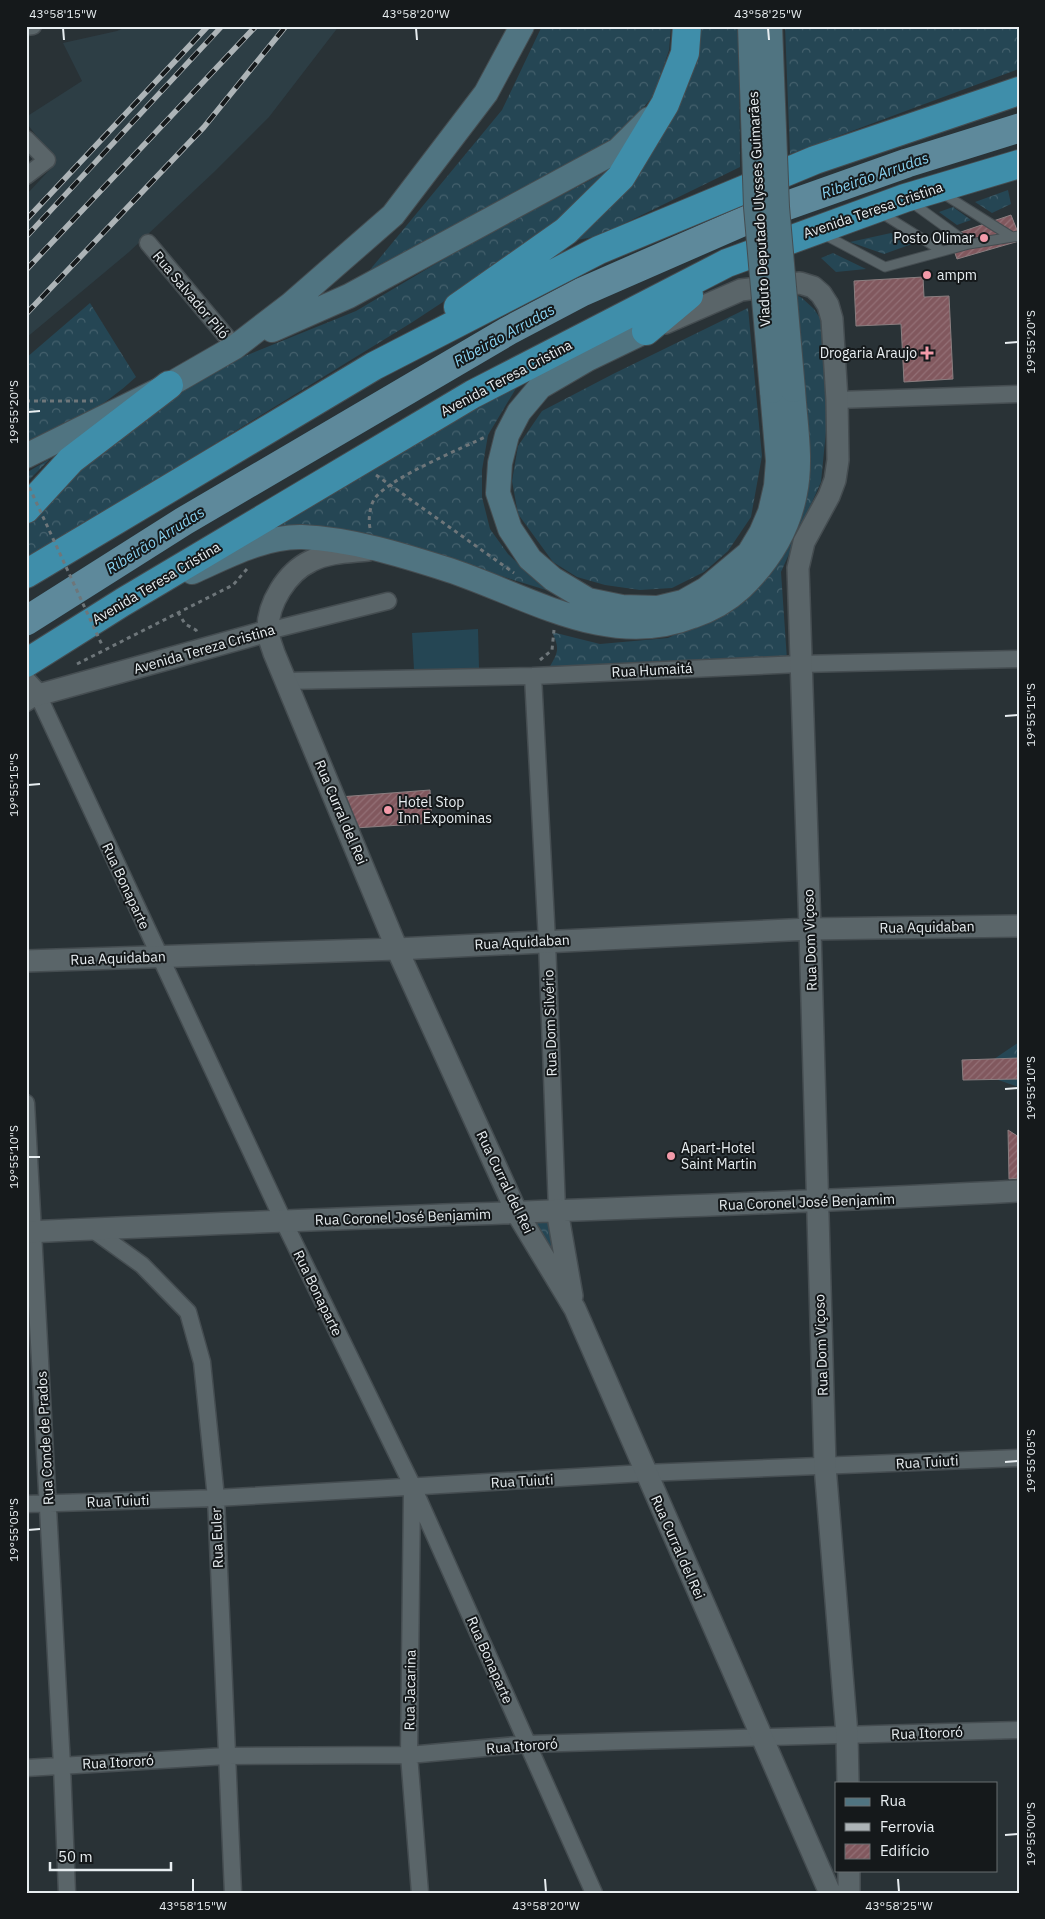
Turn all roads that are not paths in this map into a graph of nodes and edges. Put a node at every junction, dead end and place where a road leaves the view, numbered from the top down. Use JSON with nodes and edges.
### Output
{"nodes":[{"id":1,"x":33,"y":26,"type":"edge"},
{"id":2,"x":522,"y":26,"type":"edge"},
{"id":3,"x":687,"y":26,"type":"edge"},
{"id":4,"x":750,"y":26,"type":"edge"},
{"id":5,"x":770,"y":26,"type":"edge"},
{"id":6,"x":26,"y":27,"type":"edge"},
{"id":7,"x":1019,"y":92,"type":"edge"},
{"id":8,"x":665,"y":104,"type":"junction"},
{"id":9,"x":26,"y":139,"type":"edge"},
{"id":10,"x":1017,"y":167,"type":"edge"},
{"id":11,"x":26,"y":176,"type":"edge"},
{"id":12,"x":936,"y":189,"type":"junction"},
{"id":13,"x":905,"y":198,"type":"junction"},
{"id":14,"x":874,"y":209,"type":"junction"},
{"id":15,"x":814,"y":230,"type":"junction"},
{"id":16,"x":1016,"y":237,"type":"edge"},
{"id":17,"x":148,"y":242,"type":"dead end"},
{"id":18,"x":969,"y":244,"type":"junction"},
{"id":19,"x":942,"y":251,"type":"junction"},
{"id":20,"x":727,"y":263,"type":"junction"},
{"id":21,"x":646,"y":331,"type":"junction"},
{"id":22,"x":235,"y":347,"type":"junction"},
{"id":23,"x":374,"y":366,"type":"junction"},
{"id":24,"x":169,"y":386,"type":"junction"},
{"id":25,"x":782,"y":390,"type":"junction"},
{"id":26,"x":1019,"y":394,"type":"edge"},
{"id":27,"x":837,"y":400,"type":"junction"},
{"id":28,"x":26,"y":456,"type":"edge"},
{"id":29,"x":26,"y":509,"type":"edge"},
{"id":30,"x":373,"y":540,"type":"junction"},
{"id":31,"x":54,"y":556,"type":"junction"},
{"id":32,"x":26,"y":567,"type":"edge"},
{"id":33,"x":26,"y":574,"type":"edge"},
{"id":34,"x":388,"y":601,"type":"dead end"},
{"id":35,"x":123,"y":602,"type":"junction"},
{"id":36,"x":268,"y":631,"type":"junction"},
{"id":37,"x":1019,"y":659,"type":"edge"},
{"id":38,"x":26,"y":663,"type":"edge"},
{"id":39,"x":800,"y":664,"type":"junction"},
{"id":40,"x":533,"y":676,"type":"junction"},
{"id":41,"x":286,"y":681,"type":"junction"},
{"id":42,"x":30,"y":694,"type":"edge"},
{"id":43,"x":1019,"y":926,"type":"edge"},
{"id":44,"x":810,"y":929,"type":"junction"},
{"id":45,"x":547,"y":941,"type":"junction"},
{"id":46,"x":397,"y":948,"type":"junction"},
{"id":47,"x":159,"y":956,"type":"junction"},
{"id":48,"x":26,"y":961,"type":"edge"},
{"id":49,"x":26,"y":1103,"type":"edge"},
{"id":50,"x":1019,"y":1192,"type":"edge"},
{"id":51,"x":817,"y":1202,"type":"junction"},
{"id":52,"x":557,"y":1210,"type":"junction"},
{"id":53,"x":516,"y":1213,"type":"junction"},
{"id":54,"x":283,"y":1220,"type":"junction"},
{"id":55,"x":92,"y":1229,"type":"junction"},
{"id":56,"x":30,"y":1232,"type":"edge"},
{"id":57,"x":574,"y":1309,"type":"junction"},
{"id":58,"x":1019,"y":1458,"type":"edge"},
{"id":59,"x":825,"y":1466,"type":"junction"},
{"id":60,"x":646,"y":1474,"type":"junction"},
{"id":61,"x":412,"y":1487,"type":"junction"},
{"id":62,"x":216,"y":1498,"type":"junction"},
{"id":63,"x":26,"y":1504,"type":"edge"},
{"id":64,"x":48,"y":1504,"type":"junction"},
{"id":65,"x":1019,"y":1730,"type":"edge"},
{"id":66,"x":846,"y":1735,"type":"junction"},
{"id":67,"x":763,"y":1738,"type":"junction"},
{"id":68,"x":528,"y":1744,"type":"junction"},
{"id":69,"x":409,"y":1755,"type":"junction"},
{"id":70,"x":227,"y":1756,"type":"junction"},
{"id":71,"x":62,"y":1766,"type":"junction"},
{"id":72,"x":26,"y":1768,"type":"edge"},
{"id":73,"x":848,"y":1782,"type":"edge"},
{"id":74,"x":849,"y":1872,"type":"edge"},
{"id":75,"x":67,"y":1893,"type":"edge"},
{"id":76,"x":234,"y":1893,"type":"edge"},
{"id":77,"x":420,"y":1893,"type":"edge"},
{"id":78,"x":594,"y":1893,"type":"edge"},
{"id":79,"x":830,"y":1893,"type":"edge"},
{"id":80,"x":849,"y":1893,"type":"edge"}],
"edges":[{"from":1,"to":6,"type":"street"},
{"from":2,"to":22,"type":"main road"},
{"from":3,"to":8,"type":"highway"},
{"from":4,"to":25,"type":"main road","name":"Viaduto Deputado Ulysses Guimarães","bridge":true},
{"from":5,"to":25,"type":"main road","name":"Viaduto Deputado Ulysses Guimarães","bridge":true},
{"from":7,"to":23,"type":"highway"},
{"from":8,"to":22,"type":"main road"},
{"from":8,"to":23,"type":"highway"},
{"from":9,"to":11,"type":"street"},
{"from":10,"to":12,"type":"highway","name":"Avenida Teresa Cristina"},
{"from":12,"to":13,"type":"highway","name":"Avenida Teresa Cristina"},
{"from":12,"to":16,"type":"lane"},
{"from":13,"to":14,"type":"highway","name":"Avenida Teresa Cristina"},
{"from":13,"to":18,"type":"lane"},
{"from":14,"to":15,"type":"highway","name":"Avenida Teresa Cristina"},
{"from":14,"to":19,"type":"lane"},
{"from":15,"to":19,"type":"lane"},
{"from":15,"to":20,"type":"highway","name":"Avenida Teresa Cristina"},
{"from":16,"to":18,"type":"lane"},
{"from":17,"to":22,"type":"street","name":"Rua Salvador Piló"},
{"from":18,"to":19,"type":"lane"},
{"from":20,"to":21,"type":"highway"},
{"from":20,"to":35,"type":"highway","name":"Avenida Teresa Cristina"},
{"from":21,"to":25,"type":"main road"},
{"from":21,"to":27,"type":"street","name":"Rua Dom Viçoso"},
{"from":22,"to":24,"type":"main road"},
{"from":23,"to":31,"type":"highway"},
{"from":24,"to":28,"type":"main road"},
{"from":24,"to":29,"type":"highway"},
{"from":25,"to":30,"type":"main road"},
{"from":26,"to":27,"type":"street"},
{"from":27,"to":39,"type":"street","name":"Rua Dom Viçoso"},
{"from":30,"to":35,"type":"main road"},
{"from":30,"to":36,"type":"street","name":"Rua Curral del Rei"},
{"from":31,"to":32,"type":"highway"},
{"from":31,"to":33,"type":"highway"},
{"from":34,"to":36,"type":"street","name":"Avenida Tereza Cristina"},
{"from":35,"to":38,"type":"highway","name":"Avenida Teresa Cristina"},
{"from":36,"to":41,"type":"street","name":"Rua Curral del Rei"},
{"from":36,"to":42,"type":"street","name":"Avenida Tereza Cristina"},
{"from":37,"to":39,"type":"street","name":"Rua Humaitá"},
{"from":39,"to":40,"type":"street","name":"Rua Humaitá"},
{"from":39,"to":44,"type":"street","name":"Rua Dom Viçoso"},
{"from":40,"to":41,"type":"street","name":"Rua Humaitá"},
{"from":40,"to":45,"type":"street","name":"Rua Dom Silvério"},
{"from":41,"to":46,"type":"street","name":"Rua Curral del Rei"},
{"from":42,"to":47,"type":"street","name":"Rua Bonaparte"},
{"from":43,"to":44,"type":"street","name":"Rua Aquidaban"},
{"from":44,"to":45,"type":"street","name":"Rua Aquidaban"},
{"from":44,"to":51,"type":"street","name":"Rua Dom Viçoso"},
{"from":45,"to":46,"type":"street","name":"Rua Aquidaban"},
{"from":45,"to":52,"type":"street","name":"Rua Dom Silvério"},
{"from":46,"to":47,"type":"street","name":"Rua Aquidaban"},
{"from":46,"to":53,"type":"street","name":"Rua Curral del Rei"},
{"from":47,"to":48,"type":"street","name":"Rua Aquidaban"},
{"from":47,"to":54,"type":"street","name":"Rua Bonaparte"},
{"from":49,"to":56,"type":"street","name":"Rua Conde de Prados"},
{"from":50,"to":51,"type":"street","name":"Rua Coronel José Benjamim"},
{"from":51,"to":52,"type":"street","name":"Rua Coronel José Benjamim"},
{"from":51,"to":59,"type":"street","name":"Rua Dom Viçoso"},
{"from":52,"to":53,"type":"street","name":"Rua Coronel José Benjamim"},
{"from":52,"to":57,"type":"street","name":"Rua Dom Silvério"},
{"from":53,"to":54,"type":"street","name":"Rua Coronel José Benjamim"},
{"from":53,"to":57,"type":"street","name":"Rua Curral del Rei"},
{"from":54,"to":55,"type":"street","name":"Rua Coronel José Benjamim"},
{"from":54,"to":61,"type":"street","name":"Rua Bonaparte"},
{"from":55,"to":56,"type":"street","name":"Rua Coronel José Benjamim"},
{"from":55,"to":62,"type":"street","name":"Rua Euler"},
{"from":56,"to":64,"type":"street","name":"Rua Conde de Prados"},
{"from":57,"to":60,"type":"street","name":"Rua Curral del Rei"},
{"from":58,"to":59,"type":"street","name":"Rua Tuiuti"},
{"from":59,"to":60,"type":"street","name":"Rua Tuiuti"},
{"from":59,"to":66,"type":"street","name":"Rua Dom Viçoso"},
{"from":60,"to":61,"type":"street","name":"Rua Tuiuti"},
{"from":60,"to":67,"type":"street","name":"Rua Curral del Rei"},
{"from":61,"to":62,"type":"street","name":"Rua Tuiuti"},
{"from":61,"to":68,"type":"street","name":"Rua Bonaparte"},
{"from":61,"to":69,"type":"street","name":"Rua Jacarina"},
{"from":62,"to":64,"type":"street","name":"Rua Tuiuti"},
{"from":62,"to":70,"type":"street","name":"Rua Euler"},
{"from":63,"to":64,"type":"street","name":"Rua Tuiuti"},
{"from":64,"to":71,"type":"street","name":"Rua Conde de Prados"},
{"from":65,"to":66,"type":"street","name":"Rua Itororó"},
{"from":66,"to":67,"type":"street","name":"Rua Itororó"},
{"from":66,"to":73,"type":"street","name":"Rua Dom Viçoso"},
{"from":67,"to":68,"type":"street","name":"Rua Itororó"},
{"from":67,"to":79,"type":"street","name":"Rua Curral del Rei"},
{"from":68,"to":69,"type":"street","name":"Rua Itororó"},
{"from":68,"to":78,"type":"street","name":"Rua Bonaparte"},
{"from":69,"to":70,"type":"street","name":"Rua Itororó"},
{"from":69,"to":77,"type":"street","name":"Rua Jacarina"},
{"from":70,"to":71,"type":"street","name":"Rua Itororó"},
{"from":70,"to":76,"type":"street","name":"Rua Euler"},
{"from":71,"to":72,"type":"street","name":"Rua Itororó"},
{"from":71,"to":75,"type":"street","name":"Rua Conde de Prados"},
{"from":74,"to":80,"type":"street"}]}
